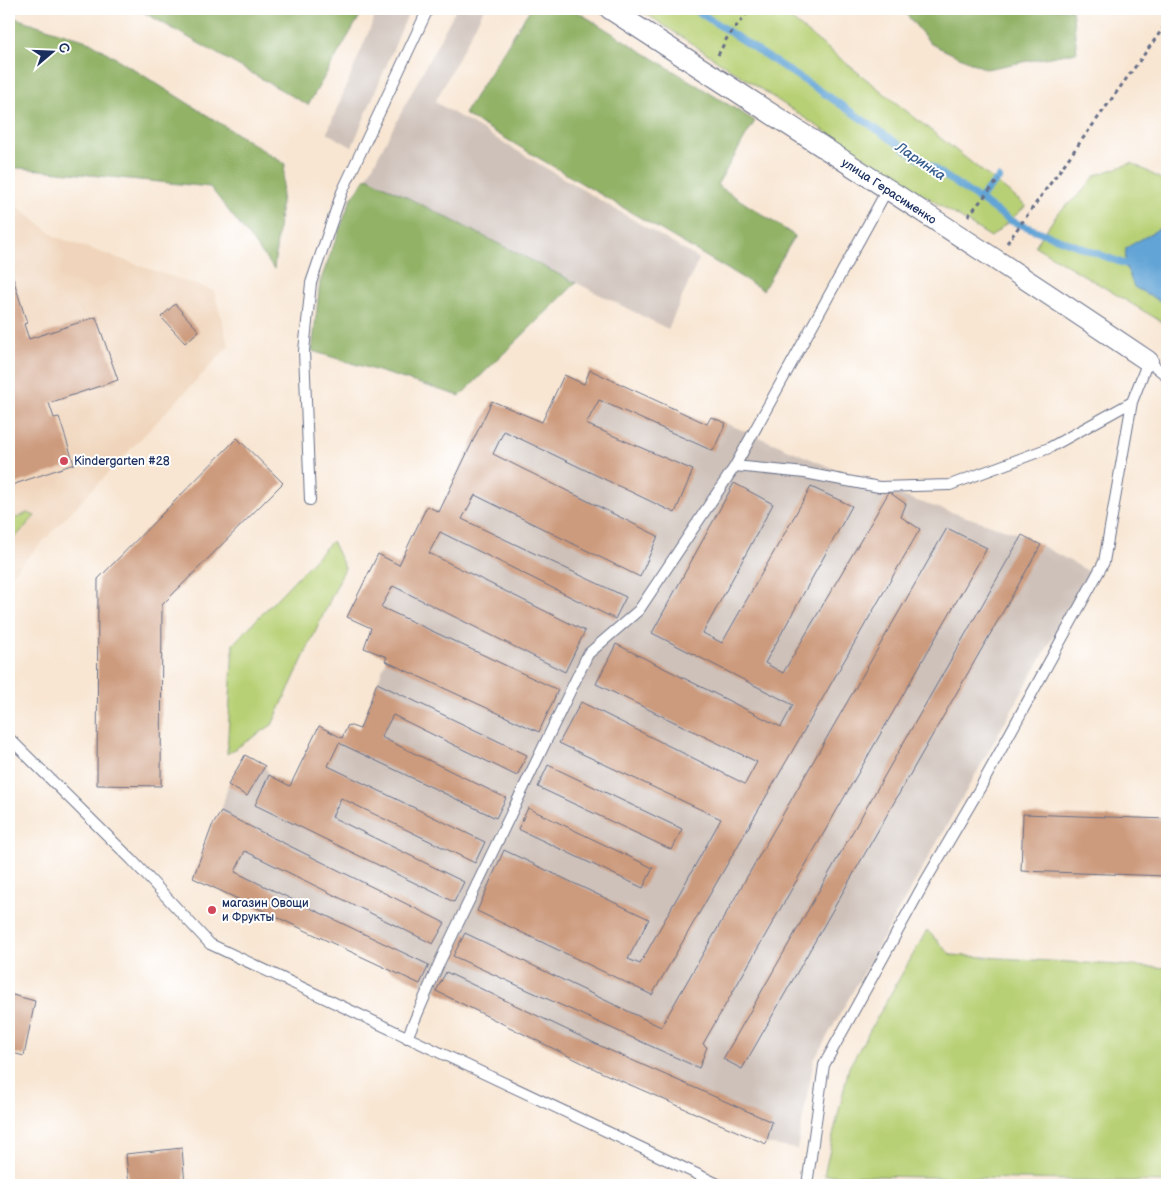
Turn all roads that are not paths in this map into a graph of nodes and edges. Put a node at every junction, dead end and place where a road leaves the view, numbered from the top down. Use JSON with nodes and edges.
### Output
{"nodes":[{"id":1,"x":428,"y":9,"type":"edge"},
{"id":2,"x":610,"y":9,"type":"edge"},
{"id":3,"x":887,"y":190,"type":"junction"},
{"id":4,"x":1148,"y":361,"type":"junction"},
{"id":5,"x":1167,"y":376,"type":"edge"},
{"id":6,"x":1132,"y":402,"type":"junction"},
{"id":7,"x":735,"y":466,"type":"junction"},
{"id":8,"x":310,"y":500,"type":"dead end"},
{"id":9,"x":9,"y":738,"type":"edge"},
{"id":10,"x":407,"y":1038,"type":"junction"},
{"id":11,"x":720,"y":1185,"type":"edge"},
{"id":12,"x":807,"y":1185,"type":"edge"}],
"edges":[{"from":1,"to":8,"type":"lane"},
{"from":2,"to":3,"type":"street","name":"улица Герасименко"},
{"from":3,"to":4,"type":"street","name":"улица Герасименко"},
{"from":3,"to":7,"type":"lane"},
{"from":4,"to":5,"type":"lane","name":"улица Герасименко"},
{"from":4,"to":6,"type":"lane"},
{"from":6,"to":7,"type":"lane"},
{"from":6,"to":12,"type":"lane"},
{"from":7,"to":10,"type":"lane"},
{"from":9,"to":10,"type":"lane"},
{"from":10,"to":11,"type":"lane"}]}
